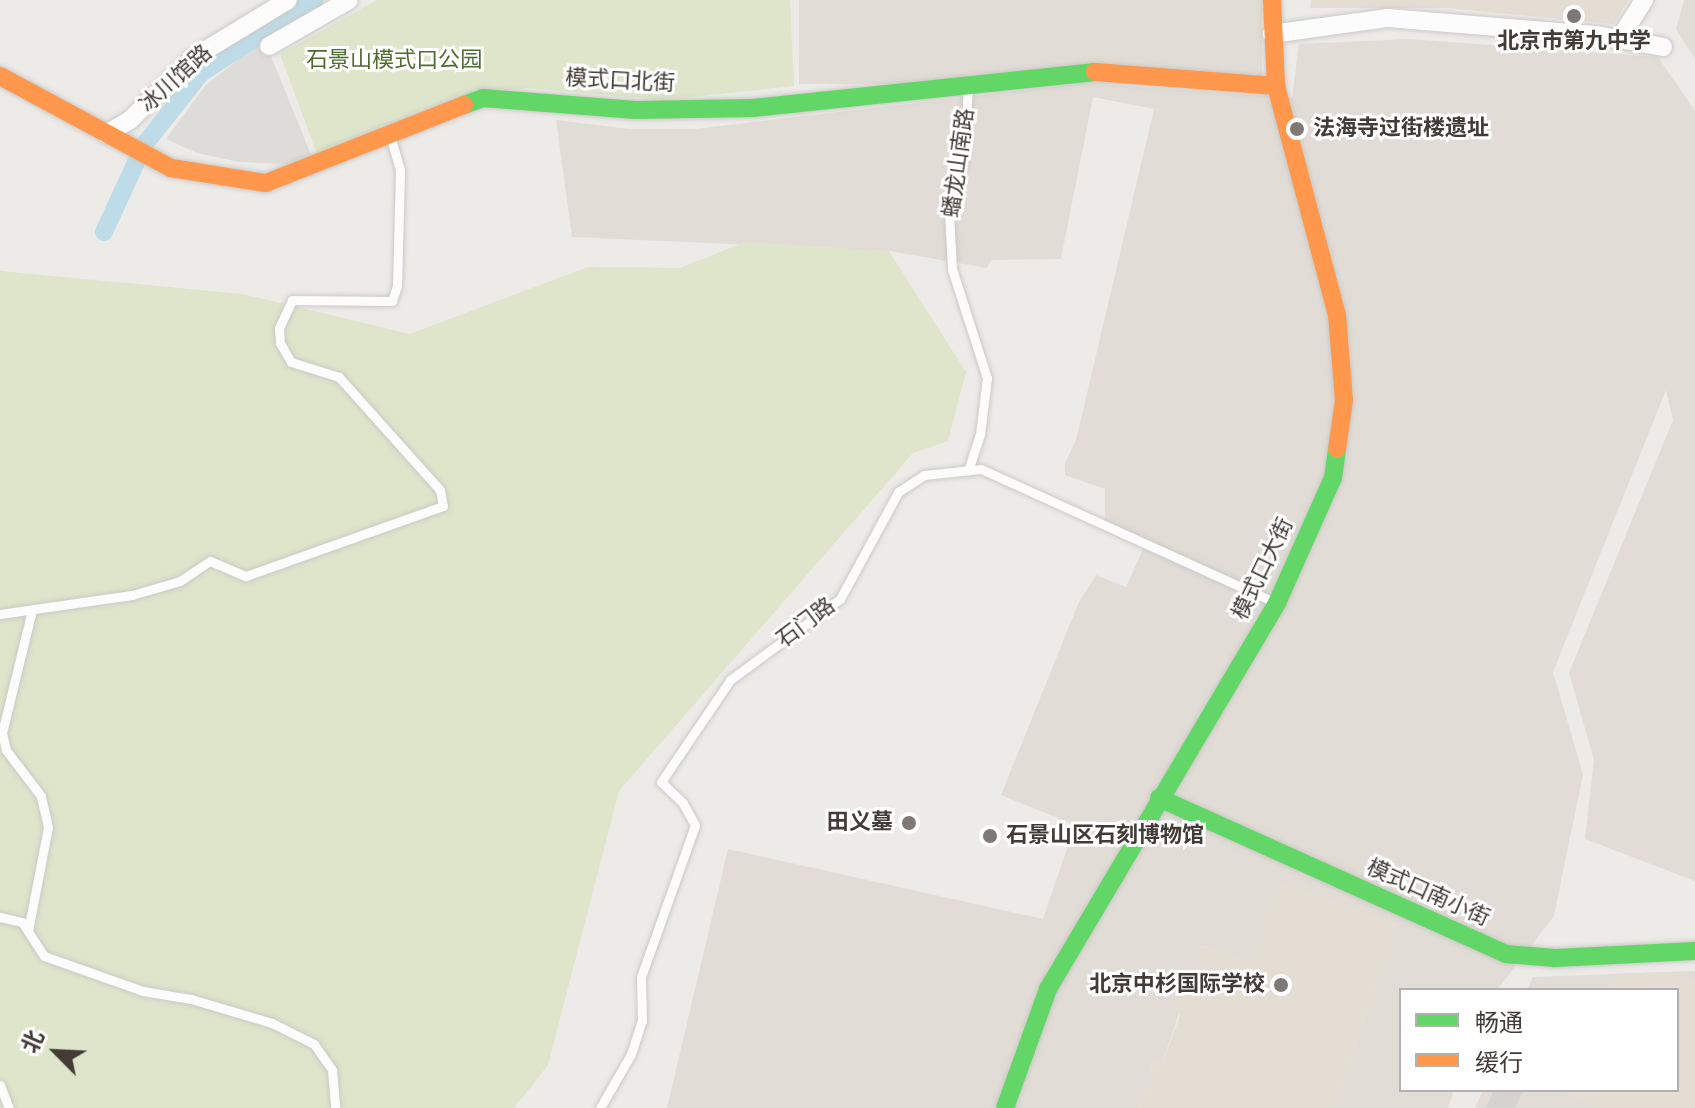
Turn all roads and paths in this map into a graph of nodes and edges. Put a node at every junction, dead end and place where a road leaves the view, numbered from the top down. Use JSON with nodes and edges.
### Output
{"nodes":[{"id":1,"x":288,"y":0,"type":"edge"},
{"id":2,"x":349,"y":0,"type":"edge"},
{"id":3,"x":1272,"y":0,"type":"edge"},
{"id":4,"x":1644,"y":0,"type":"edge"},
{"id":5,"x":1272,"y":34,"type":"junction"},
{"id":6,"x":1620,"y":38,"type":"junction"},
{"id":7,"x":269,"y":46,"type":"dead end"},
{"id":8,"x":1663,"y":47,"type":"dead end"},
{"id":9,"x":0,"y":76,"type":"edge"},
{"id":10,"x":1276,"y":86,"type":"junction"},
{"id":11,"x":968,"y":87,"type":"junction"},
{"id":12,"x":106,"y":134,"type":"junction"},
{"id":13,"x":389,"y":135,"type":"junction"},
{"id":14,"x":968,"y":470,"type":"junction"},
{"id":15,"x":1277,"y":603,"type":"junction"},
{"id":16,"x":32,"y":610,"type":"junction"},
{"id":17,"x":0,"y":614,"type":"edge"},
{"id":18,"x":1159,"y":798,"type":"junction"},
{"id":19,"x":0,"y":917,"type":"edge"},
{"id":20,"x":28,"y":931,"type":"junction"},
{"id":21,"x":1695,"y":951,"type":"edge"},
{"id":22,"x":0,"y":1085,"type":"edge"},
{"id":23,"x":9,"y":1108,"type":"edge"},
{"id":24,"x":335,"y":1108,"type":"edge"},
{"id":25,"x":600,"y":1108,"type":"edge"},
{"id":26,"x":1005,"y":1108,"type":"edge"}],
"edges":[{"from":1,"to":12,"type":"street","name":"冰川馆路"},
{"from":2,"to":7,"type":"street"},
{"from":3,"to":5,"type":"street","name":"模式口大街"},
{"from":4,"to":6,"type":"street"},
{"from":5,"to":6,"type":"street"},
{"from":5,"to":10,"type":"street","name":"模式口大街"},
{"from":6,"to":8,"type":"street"},
{"from":9,"to":12,"type":"street","name":"模式口北街"},
{"from":10,"to":11,"type":"street","name":"模式口北街"},
{"from":10,"to":15,"type":"street","name":"模式口大街"},
{"from":11,"to":13,"type":"street","name":"模式口北街"},
{"from":11,"to":14,"type":"lane","name":"蟠龙山南路"},
{"from":12,"to":13,"type":"street","name":"模式口北街"},
{"from":13,"to":16,"type":"lane"},
{"from":14,"to":15,"type":"lane","name":"石门路"},
{"from":14,"to":25,"type":"lane","name":"石门路"},
{"from":15,"to":18,"type":"street","name":"模式口大街"},
{"from":16,"to":17,"type":"lane"},
{"from":16,"to":20,"type":"lane"},
{"from":18,"to":21,"type":"street","name":"模式口南小街"},
{"from":18,"to":26,"type":"street","name":"模式口大街"},
{"from":19,"to":20,"type":"lane"},
{"from":20,"to":24,"type":"lane"},
{"from":22,"to":23,"type":"lane"}]}
